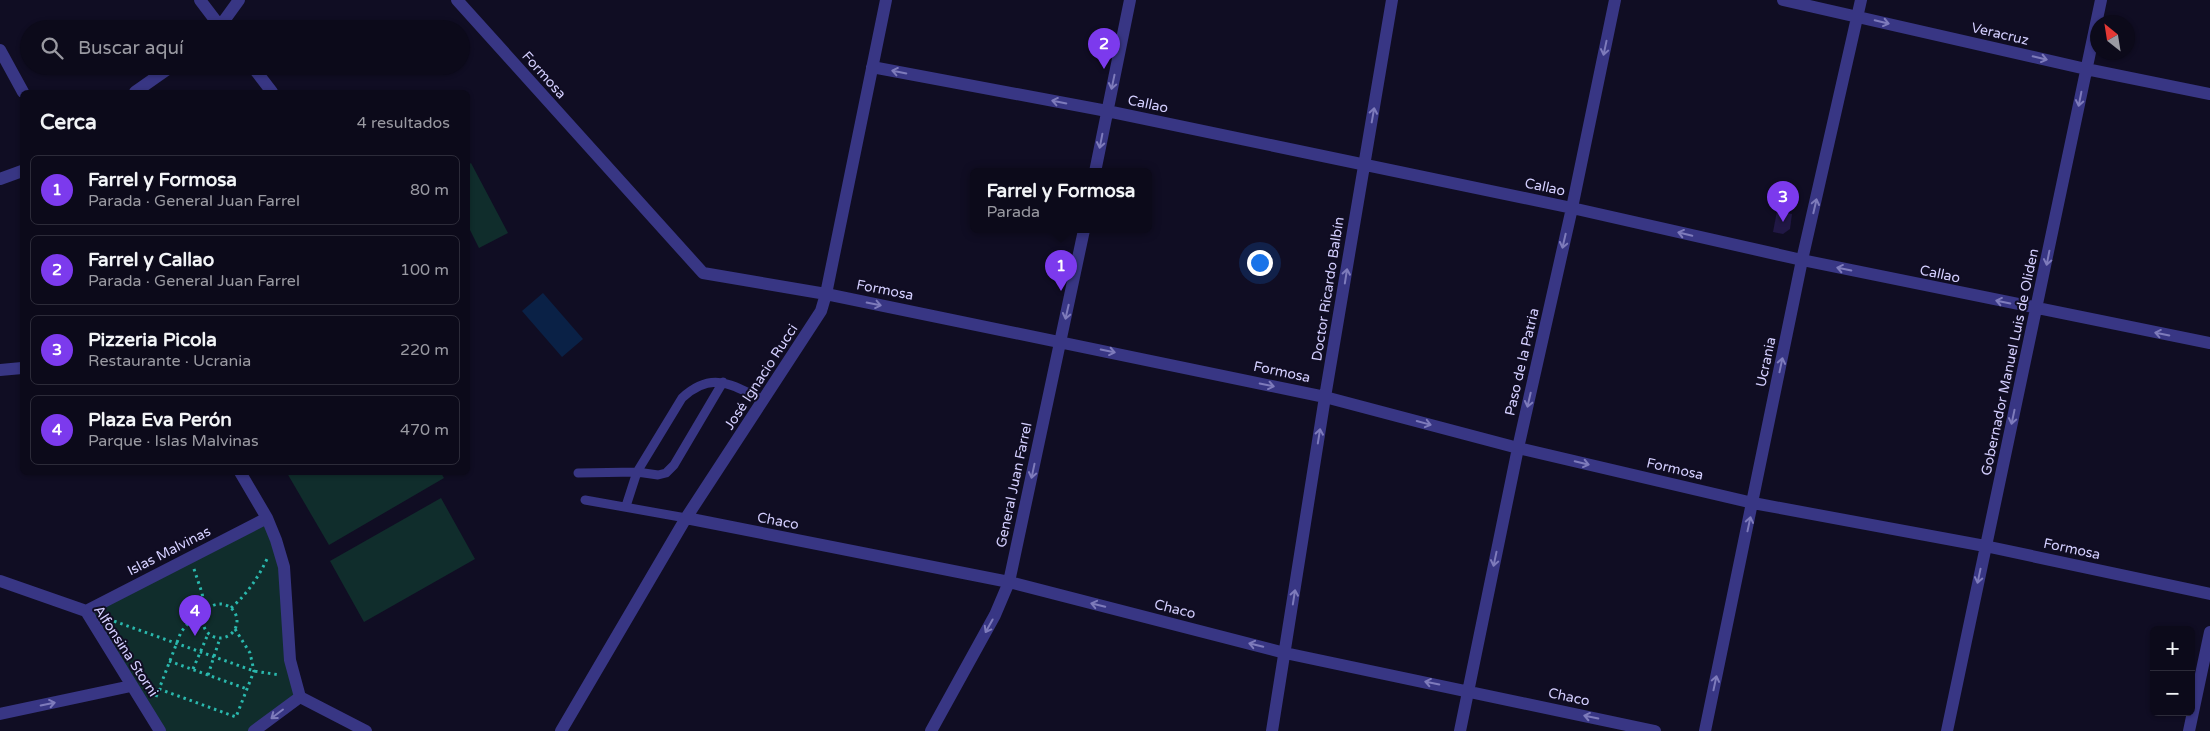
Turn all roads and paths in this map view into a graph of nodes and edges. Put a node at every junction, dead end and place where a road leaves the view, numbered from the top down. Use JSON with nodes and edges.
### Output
{"nodes":[{"id":1,"x":200,"y":0,"type":"edge"},
{"id":2,"x":239,"y":0,"type":"edge"},
{"id":3,"x":457,"y":0,"type":"edge"},
{"id":4,"x":886,"y":0,"type":"edge"},
{"id":5,"x":1130,"y":0,"type":"edge"},
{"id":6,"x":1392,"y":0,"type":"edge"},
{"id":7,"x":1615,"y":0,"type":"edge"},
{"id":8,"x":1783,"y":0,"type":"edge"},
{"id":9,"x":1861,"y":0,"type":"edge"},
{"id":10,"x":2101,"y":0,"type":"edge"},
{"id":11,"x":1858,"y":16,"type":"junction"},
{"id":12,"x":214,"y":20,"type":"edge"},
{"id":13,"x":225,"y":20,"type":"edge"},
{"id":14,"x":0,"y":50,"type":"edge"},
{"id":15,"x":872,"y":67,"type":"junction"},
{"id":16,"x":2086,"y":69,"type":"junction"},
{"id":17,"x":159,"y":75,"type":"edge"},
{"id":18,"x":259,"y":75,"type":"edge"},
{"id":19,"x":22,"y":90,"type":"edge"},
{"id":20,"x":138,"y":90,"type":"edge"},
{"id":21,"x":270,"y":90,"type":"edge"},
{"id":22,"x":2210,"y":94,"type":"edge"},
{"id":23,"x":1107,"y":111,"type":"junction"},
{"id":24,"x":1364,"y":166,"type":"junction"},
{"id":25,"x":1096,"y":168,"type":"edge"},
{"id":26,"x":20,"y":172,"type":"edge"},
{"id":27,"x":0,"y":179,"type":"edge"},
{"id":28,"x":1572,"y":208,"type":"junction"},
{"id":29,"x":1083,"y":233,"type":"edge"},
{"id":30,"x":1802,"y":260,"type":"junction"},
{"id":31,"x":826,"y":294,"type":"junction"},
{"id":32,"x":2037,"y":309,"type":"junction"},
{"id":33,"x":1060,"y":341,"type":"junction"},
{"id":34,"x":2210,"y":343,"type":"edge"},
{"id":35,"x":20,"y":368,"type":"edge"},
{"id":36,"x":0,"y":370,"type":"edge"},
{"id":37,"x":723,"y":382,"type":"junction"},
{"id":38,"x":1325,"y":397,"type":"junction"},
{"id":39,"x":763,"y":400,"type":"junction"},
{"id":40,"x":1518,"y":448,"type":"junction"},
{"id":41,"x":637,"y":472,"type":"junction"},
{"id":42,"x":578,"y":473,"type":"dead end"},
{"id":43,"x":242,"y":475,"type":"edge"},
{"id":44,"x":585,"y":500,"type":"dead end"},
{"id":45,"x":1753,"y":503,"type":"junction"},
{"id":46,"x":626,"y":506,"type":"junction"},
{"id":47,"x":266,"y":518,"type":"junction"},
{"id":48,"x":686,"y":518,"type":"junction"},
{"id":49,"x":276,"y":540,"type":"junction"},
{"id":50,"x":1985,"y":546,"type":"junction"},
{"id":51,"x":188,"y":558,"type":"junction"},
{"id":52,"x":0,"y":581,"type":"edge"},
{"id":53,"x":1009,"y":582,"type":"junction"},
{"id":54,"x":2210,"y":594,"type":"edge"},
{"id":55,"x":231,"y":608,"type":"junction"},
{"id":56,"x":86,"y":611,"type":"junction"},
{"id":57,"x":205,"y":612,"type":"junction"},
{"id":58,"x":202,"y":619,"type":"junction"},
{"id":59,"x":235,"y":629,"type":"junction"},
{"id":60,"x":2210,"y":632,"type":"edge"},
{"id":61,"x":208,"y":634,"type":"junction"},
{"id":62,"x":220,"y":638,"type":"junction"},
{"id":63,"x":176,"y":643,"type":"junction"},
{"id":64,"x":200,"y":652,"type":"junction"},
{"id":65,"x":1285,"y":653,"type":"junction"},
{"id":66,"x":214,"y":657,"type":"junction"},
{"id":67,"x":170,"y":661,"type":"junction"},
{"id":68,"x":193,"y":669,"type":"junction"},
{"id":69,"x":254,"y":671,"type":"junction"},
{"id":70,"x":208,"y":675,"type":"junction"},
{"id":71,"x":293,"y":678,"type":"junction"},
{"id":72,"x":132,"y":686,"type":"junction"},
{"id":73,"x":159,"y":689,"type":"junction"},
{"id":74,"x":247,"y":689,"type":"junction"},
{"id":75,"x":1468,"y":690,"type":"junction"},
{"id":76,"x":300,"y":697,"type":"junction"},
{"id":77,"x":0,"y":714,"type":"edge"},
{"id":78,"x":149,"y":714,"type":"junction"},
{"id":79,"x":160,"y":731,"type":"edge"},
{"id":80,"x":254,"y":731,"type":"edge"},
{"id":81,"x":366,"y":731,"type":"edge"},
{"id":82,"x":561,"y":731,"type":"edge"},
{"id":83,"x":931,"y":731,"type":"edge"},
{"id":84,"x":1272,"y":731,"type":"edge"},
{"id":85,"x":1460,"y":731,"type":"edge"},
{"id":86,"x":1655,"y":731,"type":"edge"},
{"id":87,"x":1705,"y":731,"type":"edge"},
{"id":88,"x":1947,"y":731,"type":"edge"},
{"id":89,"x":2189,"y":731,"type":"edge"}],
"edges":[{"from":1,"to":12,"type":"street"},
{"from":2,"to":13,"type":"street"},
{"from":3,"to":31,"type":"street","name":"Formosa"},
{"from":4,"to":15,"type":"street","name":"José Ignacio Rucci"},
{"from":5,"to":23,"type":"street","one_way":true},
{"from":24,"to":6,"type":"street","name":"Doctor Ricardo Balbín","one_way":true},
{"from":7,"to":28,"type":"street","name":"Paso de la Patria","one_way":true},
{"from":8,"to":11,"type":"street","name":"Veracruz"},
{"from":9,"to":11,"type":"street","name":"Ucrania"},
{"from":10,"to":16,"type":"street","name":"Gobernador Manuel Luis de Oliden"},
{"from":11,"to":16,"type":"street","name":"Veracruz","one_way":true},
{"from":30,"to":11,"type":"street","name":"Ucrania","one_way":true},
{"from":14,"to":19,"type":"street"},
{"from":23,"to":15,"type":"street","name":"Callao","one_way":true},
{"from":15,"to":31,"type":"street","name":"José Ignacio Rucci"},
{"from":16,"to":22,"type":"street","name":"Veracruz"},
{"from":16,"to":32,"type":"street","name":"Gobernador Manuel Luis de Oliden","one_way":true},
{"from":17,"to":20,"type":"street"},
{"from":18,"to":21,"type":"street"},
{"from":23,"to":24,"type":"street","name":"Callao"},
{"from":23,"to":25,"type":"street","one_way":true},
{"from":24,"to":28,"type":"street","name":"Callao"},
{"from":38,"to":24,"type":"street","name":"Doctor Ricardo Balbín","one_way":true},
{"from":26,"to":27,"type":"street"},
{"from":30,"to":28,"type":"street","name":"Callao","one_way":true},
{"from":28,"to":40,"type":"street","name":"Paso de la Patria","one_way":true},
{"from":29,"to":33,"type":"street","name":"General Juan Farrel","one_way":true},
{"from":32,"to":30,"type":"street","name":"Callao","one_way":true},
{"from":45,"to":30,"type":"street","name":"Ucrania","one_way":true},
{"from":31,"to":33,"type":"street","name":"Formosa","one_way":true},
{"from":31,"to":39,"type":"street","name":"José Ignacio Rucci"},
{"from":34,"to":32,"type":"street","name":"Callao","one_way":true},
{"from":32,"to":50,"type":"street","name":"Gobernador Manuel Luis de Oliden","one_way":true},
{"from":33,"to":38,"type":"street","name":"Formosa","one_way":true},
{"from":33,"to":53,"type":"street","name":"General Juan Farrel","one_way":true},
{"from":35,"to":36,"type":"street"},
{"from":37,"to":39,"type":"lane"},
{"from":37,"to":41,"type":"lane"},
{"from":37,"to":41,"type":"lane"},
{"from":38,"to":40,"type":"street","name":"Formosa","one_way":true},
{"from":65,"to":38,"type":"street","name":"Doctor Ricardo Balbín","one_way":true},
{"from":39,"to":48,"type":"street","name":"José Ignacio Rucci"},
{"from":40,"to":45,"type":"street","name":"Formosa","one_way":true},
{"from":40,"to":75,"type":"street","name":"Paso de la Patria","one_way":true},
{"from":41,"to":42,"type":"lane"},
{"from":41,"to":46,"type":"lane"},
{"from":43,"to":47,"type":"street"},
{"from":44,"to":46,"type":"lane"},
{"from":45,"to":50,"type":"street","name":"Formosa"},
{"from":87,"to":45,"type":"street","name":"Ucrania","one_way":true},
{"from":46,"to":48,"type":"lane"},
{"from":47,"to":49,"type":"street"},
{"from":47,"to":51,"type":"street","name":"Islas Malvinas"},
{"from":48,"to":53,"type":"street","name":"Chaco"},
{"from":48,"to":82,"type":"street","name":"José Ignacio Rucci"},
{"from":49,"to":55,"type":"path"},
{"from":49,"to":71,"type":"street"},
{"from":50,"to":54,"type":"street","name":"Formosa"},
{"from":50,"to":88,"type":"street","name":"Gobernador Manuel Luis de Oliden","one_way":true},
{"from":51,"to":56,"type":"street","name":"Islas Malvinas"},
{"from":51,"to":57,"type":"path"},
{"from":52,"to":56,"type":"street","name":"Alfonsina Storni"},
{"from":65,"to":53,"type":"street","name":"Chaco","one_way":true},
{"from":53,"to":83,"type":"street","name":"General Juan Farrel","one_way":true},
{"from":55,"to":57,"type":"path"},
{"from":55,"to":59,"type":"path"},
{"from":56,"to":63,"type":"path"},
{"from":56,"to":72,"type":"street","name":"Alfonsina Storni"},
{"from":57,"to":58,"type":"path"},
{"from":58,"to":61,"type":"path"},
{"from":58,"to":63,"type":"path"},
{"from":59,"to":62,"type":"path"},
{"from":59,"to":69,"type":"path"},
{"from":60,"to":89,"type":"street"},
{"from":61,"to":62,"type":"path"},
{"from":61,"to":64,"type":"path"},
{"from":62,"to":66,"type":"path"},
{"from":63,"to":64,"type":"path"},
{"from":63,"to":67,"type":"path"},
{"from":64,"to":66,"type":"path"},
{"from":64,"to":68,"type":"path"},
{"from":75,"to":65,"type":"street","name":"Chaco","one_way":true},
{"from":65,"to":84,"type":"street","name":"Doctor Ricardo Balbín"},
{"from":66,"to":69,"type":"path"},
{"from":66,"to":70,"type":"path"},
{"from":67,"to":68,"type":"path"},
{"from":67,"to":73,"type":"path"},
{"from":68,"to":70,"type":"path"},
{"from":69,"to":71,"type":"path"},
{"from":69,"to":74,"type":"path"},
{"from":70,"to":74,"type":"path"},
{"from":71,"to":76,"type":"street"},
{"from":77,"to":72,"type":"street","one_way":true},
{"from":72,"to":78,"type":"street","name":"Alfonsina Storni"},
{"from":73,"to":74,"type":"path"},
{"from":73,"to":78,"type":"path"},
{"from":75,"to":85,"type":"street","name":"Paso de la Patria"},
{"from":86,"to":75,"type":"street","name":"Chaco","one_way":true},
{"from":76,"to":80,"type":"street","one_way":true},
{"from":76,"to":81,"type":"street"},
{"from":78,"to":79,"type":"street","name":"Alfonsina Storni"}]}
